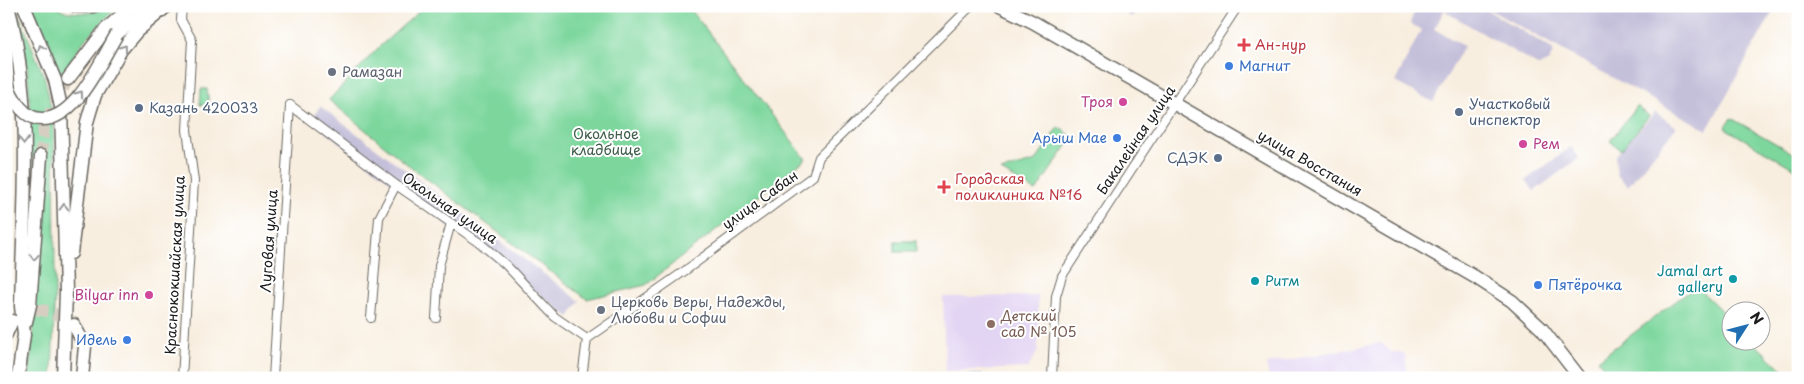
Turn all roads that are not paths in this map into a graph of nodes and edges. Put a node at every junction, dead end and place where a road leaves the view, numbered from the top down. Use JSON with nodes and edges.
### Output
{"nodes":[{"id":1,"x":8,"y":6,"type":"edge"},
{"id":2,"x":24,"y":6,"type":"edge"},
{"id":3,"x":76,"y":6,"type":"edge"},
{"id":4,"x":93,"y":6,"type":"edge"},
{"id":5,"x":132,"y":6,"type":"edge"},
{"id":6,"x":150,"y":6,"type":"edge"},
{"id":7,"x":167,"y":6,"type":"edge"},
{"id":8,"x":182,"y":6,"type":"edge"},
{"id":9,"x":971,"y":6,"type":"edge"},
{"id":10,"x":1000,"y":6,"type":"edge"},
{"id":11,"x":1238,"y":6,"type":"edge"},
{"id":12,"x":68,"y":79,"type":"tunnel mouth"},
{"id":13,"x":6,"y":83,"type":"edge"},
{"id":14,"x":1175,"y":103,"type":"junction"},
{"id":15,"x":290,"y":105,"type":"joint"},
{"id":16,"x":41,"y":156,"type":"tunnel mouth"},
{"id":17,"x":396,"y":186,"type":"junction"},
{"id":18,"x":451,"y":223,"type":"junction"},
{"id":19,"x":66,"y":291,"type":"junction"},
{"id":20,"x":371,"y":318,"type":"dead end"},
{"id":21,"x":436,"y":318,"type":"dead end"},
{"id":22,"x":12,"y":321,"type":"dead end"},
{"id":23,"x":74,"y":325,"type":"tunnel mouth"},
{"id":24,"x":6,"y":334,"type":"edge"},
{"id":25,"x":24,"y":335,"type":"junction"},
{"id":26,"x":587,"y":339,"type":"junction"},
{"id":27,"x":18,"y":378,"type":"edge"},
{"id":28,"x":63,"y":378,"type":"edge"},
{"id":29,"x":82,"y":378,"type":"edge"},
{"id":30,"x":182,"y":378,"type":"edge"},
{"id":31,"x":273,"y":378,"type":"edge"},
{"id":32,"x":582,"y":378,"type":"edge"},
{"id":33,"x":1052,"y":378,"type":"edge"},
{"id":34,"x":1580,"y":378,"type":"edge"}],
"edges":[{"from":1,"to":25,"type":"main road","one_way":true},
{"from":19,"to":2,"type":"main road","one_way":true},
{"from":3,"to":4,"type":"main road"},
{"from":5,"to":12,"type":"main road"},
{"from":13,"to":6,"type":"main road","one_way":true,"bridge":true},
{"from":19,"to":7,"type":"main road","one_way":true},
{"from":8,"to":30,"type":"street","name":"Краснококшайская улица"},
{"from":9,"to":26,"type":"street","name":"улица Сабан"},
{"from":10,"to":14,"type":"main road","name":"улица Восстания"},
{"from":11,"to":14,"type":"street","name":"Бакалейная улица"},
{"from":14,"to":33,"type":"street","name":"Бакалейная улица"},
{"from":14,"to":34,"type":"main road","name":"улица Восстания"},
{"from":15,"to":17,"type":"street","name":"Окольная улица"},
{"from":15,"to":31,"type":"street","name":"Луговая улица"},
{"from":16,"to":25,"type":"main road","one_way":true},
{"from":17,"to":18,"type":"street","name":"Окольная улица"},
{"from":17,"to":20,"type":"street"},
{"from":18,"to":21,"type":"street"},
{"from":18,"to":26,"type":"street","name":"Окольная улица"},
{"from":19,"to":28,"type":"main road"},
{"from":22,"to":24,"type":"main road"},
{"from":23,"to":29,"type":"main road"},
{"from":25,"to":27,"type":"main road"},
{"from":26,"to":32,"type":"street"}]}
